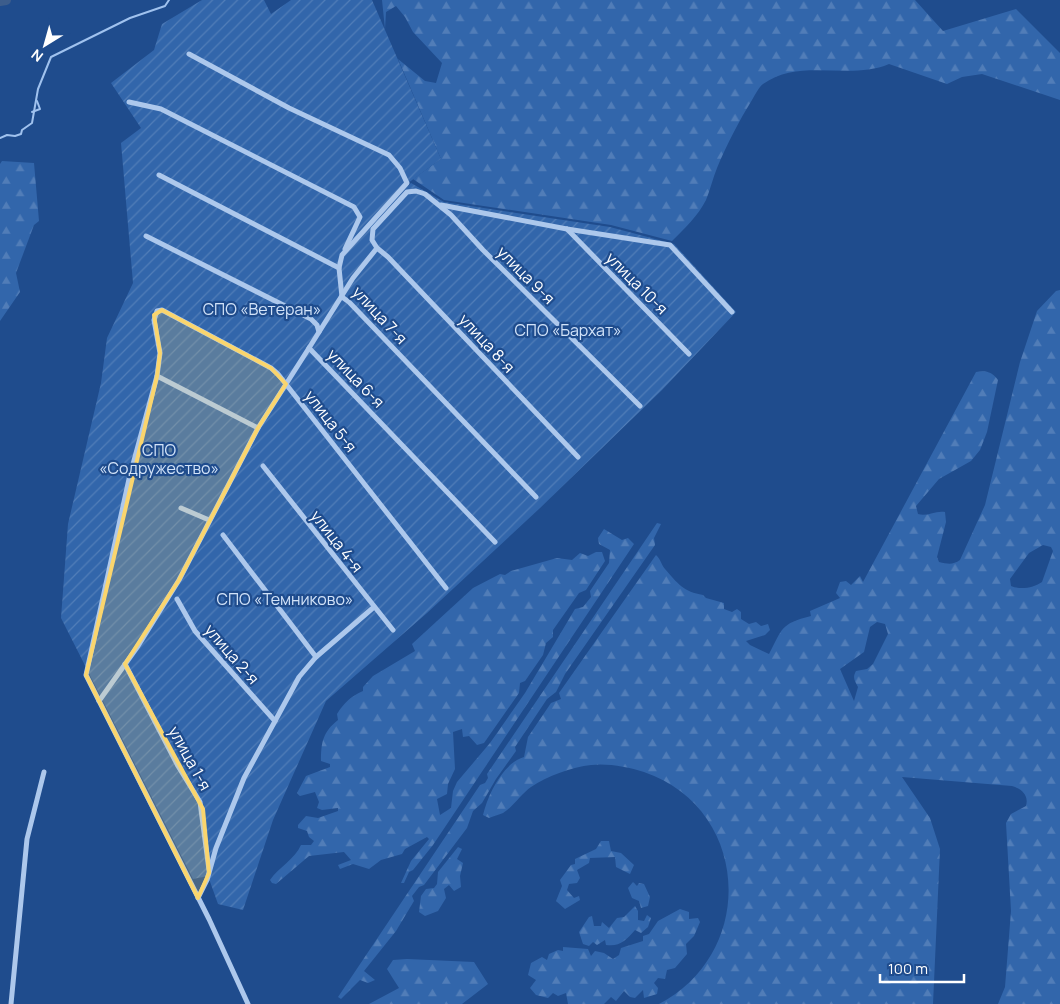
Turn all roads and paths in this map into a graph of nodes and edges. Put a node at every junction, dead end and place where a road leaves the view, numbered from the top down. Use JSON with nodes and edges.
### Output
{"nodes":[{"id":1,"x":188,"y":54,"type":"dead end"},
{"id":2,"x":128,"y":102,"type":"dead end"},
{"id":3,"x":159,"y":175,"type":"dead end"},
{"id":4,"x":440,"y":205,"type":"junction"},
{"id":5,"x":567,"y":229,"type":"junction"},
{"id":6,"x":146,"y":236,"type":"dead end"},
{"id":7,"x":377,"y":248,"type":"junction"},
{"id":8,"x":342,"y":255,"type":"junction"},
{"id":9,"x":339,"y":268,"type":"junction"},
{"id":10,"x":342,"y":297,"type":"junction"},
{"id":11,"x":732,"y":312,"type":"dead end"},
{"id":12,"x":319,"y":332,"type":"junction"},
{"id":13,"x":309,"y":348,"type":"junction"},
{"id":14,"x":689,"y":354,"type":"dead end"},
{"id":15,"x":157,"y":376,"type":"junction"},
{"id":16,"x":286,"y":384,"type":"junction"},
{"id":17,"x":640,"y":406,"type":"dead end"},
{"id":18,"x":258,"y":428,"type":"junction"},
{"id":19,"x":578,"y":457,"type":"dead end"},
{"id":20,"x":263,"y":466,"type":"dead end"},
{"id":21,"x":536,"y":497,"type":"dead end"},
{"id":22,"x":181,"y":508,"type":"dead end"},
{"id":23,"x":209,"y":520,"type":"junction"},
{"id":24,"x":223,"y":535,"type":"dead end"},
{"id":25,"x":495,"y":542,"type":"dead end"},
{"id":26,"x":446,"y":588,"type":"dead end"},
{"id":27,"x":176,"y":599,"type":"dead end"},
{"id":28,"x":374,"y":607,"type":"junction"},
{"id":29,"x":393,"y":630,"type":"dead end"},
{"id":30,"x":316,"y":656,"type":"junction"},
{"id":31,"x":125,"y":664,"type":"junction"},
{"id":32,"x":99,"y":700,"type":"junction"},
{"id":33,"x":275,"y":721,"type":"junction"},
{"id":34,"x":44,"y":772,"type":"dead end"},
{"id":35,"x":209,"y":873,"type":"junction"},
{"id":36,"x":198,"y":898,"type":"junction"},
{"id":37,"x":11,"y":1004,"type":"edge"},
{"id":38,"x":248,"y":1004,"type":"edge"}],
"edges":[{"from":1,"to":8,"type":"street"},
{"from":2,"to":8,"type":"street","name":"улица 7-я"},
{"from":3,"to":9,"type":"street"},
{"from":4,"to":5,"type":"street"},
{"from":4,"to":7,"type":"street","name":"улица 9-я"},
{"from":4,"to":17,"type":"street","name":"улица 9-я"},
{"from":5,"to":11,"type":"street"},
{"from":5,"to":14,"type":"street","name":"улица 10-я"},
{"from":6,"to":12,"type":"street","name":"улица 6-я"},
{"from":7,"to":10,"type":"street"},
{"from":7,"to":19,"type":"street","name":"улица 8-я"},
{"from":8,"to":9,"type":"street","name":"улица 7-я"},
{"from":9,"to":10,"type":"street","name":"улица 7-я"},
{"from":10,"to":12,"type":"street"},
{"from":10,"to":21,"type":"street","name":"улица 7-я"},
{"from":12,"to":13,"type":"street","name":"улица 6-я"},
{"from":13,"to":16,"type":"street"},
{"from":13,"to":25,"type":"street","name":"улица 6-я"},
{"from":15,"to":16,"type":"street","name":"улица 5-я"},
{"from":15,"to":18,"type":"street"},
{"from":15,"to":32,"type":"street"},
{"from":16,"to":18,"type":"street"},
{"from":16,"to":26,"type":"street","name":"улица 5-я"},
{"from":18,"to":23,"type":"street"},
{"from":20,"to":28,"type":"street","name":"улица 4-я"},
{"from":22,"to":23,"type":"street"},
{"from":23,"to":31,"type":"street"},
{"from":24,"to":30,"type":"street"},
{"from":27,"to":33,"type":"street","name":"улица 2-я"},
{"from":28,"to":29,"type":"street","name":"улица 4-я"},
{"from":28,"to":30,"type":"street"},
{"from":30,"to":33,"type":"street"},
{"from":31,"to":32,"type":"street"},
{"from":31,"to":35,"type":"street","name":"улица 1-я"},
{"from":32,"to":36,"type":"street"},
{"from":33,"to":35,"type":"street"},
{"from":34,"to":37,"type":"street"},
{"from":35,"to":36,"type":"street"},
{"from":36,"to":38,"type":"street"}]}
